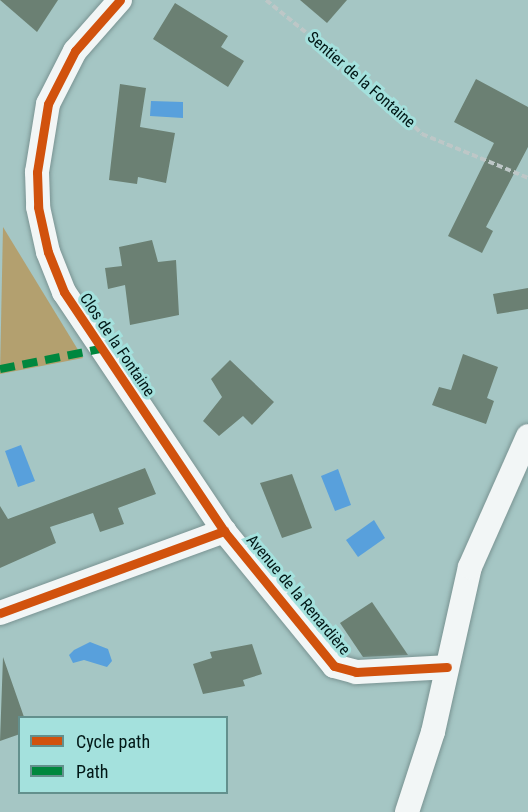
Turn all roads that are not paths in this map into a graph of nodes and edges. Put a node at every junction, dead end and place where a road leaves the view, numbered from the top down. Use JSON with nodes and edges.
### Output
{"nodes":[{"id":1,"x":120,"y":0,"type":"edge"},
{"id":2,"x":528,"y":436,"type":"edge"},
{"id":3,"x":224,"y":531,"type":"junction"},
{"id":4,"x":0,"y":614,"type":"edge"},
{"id":5,"x":447,"y":667,"type":"junction"},
{"id":6,"x":407,"y":812,"type":"edge"}],
"edges":[{"from":1,"to":3,"type":"street","name":"Clos de la Fontaine"},
{"from":2,"to":5,"type":"street"},
{"from":3,"to":4,"type":"street","name":"Avenue de la Renardière"},
{"from":3,"to":5,"type":"street","name":"Avenue de la Renardière"},
{"from":5,"to":6,"type":"street"}]}
